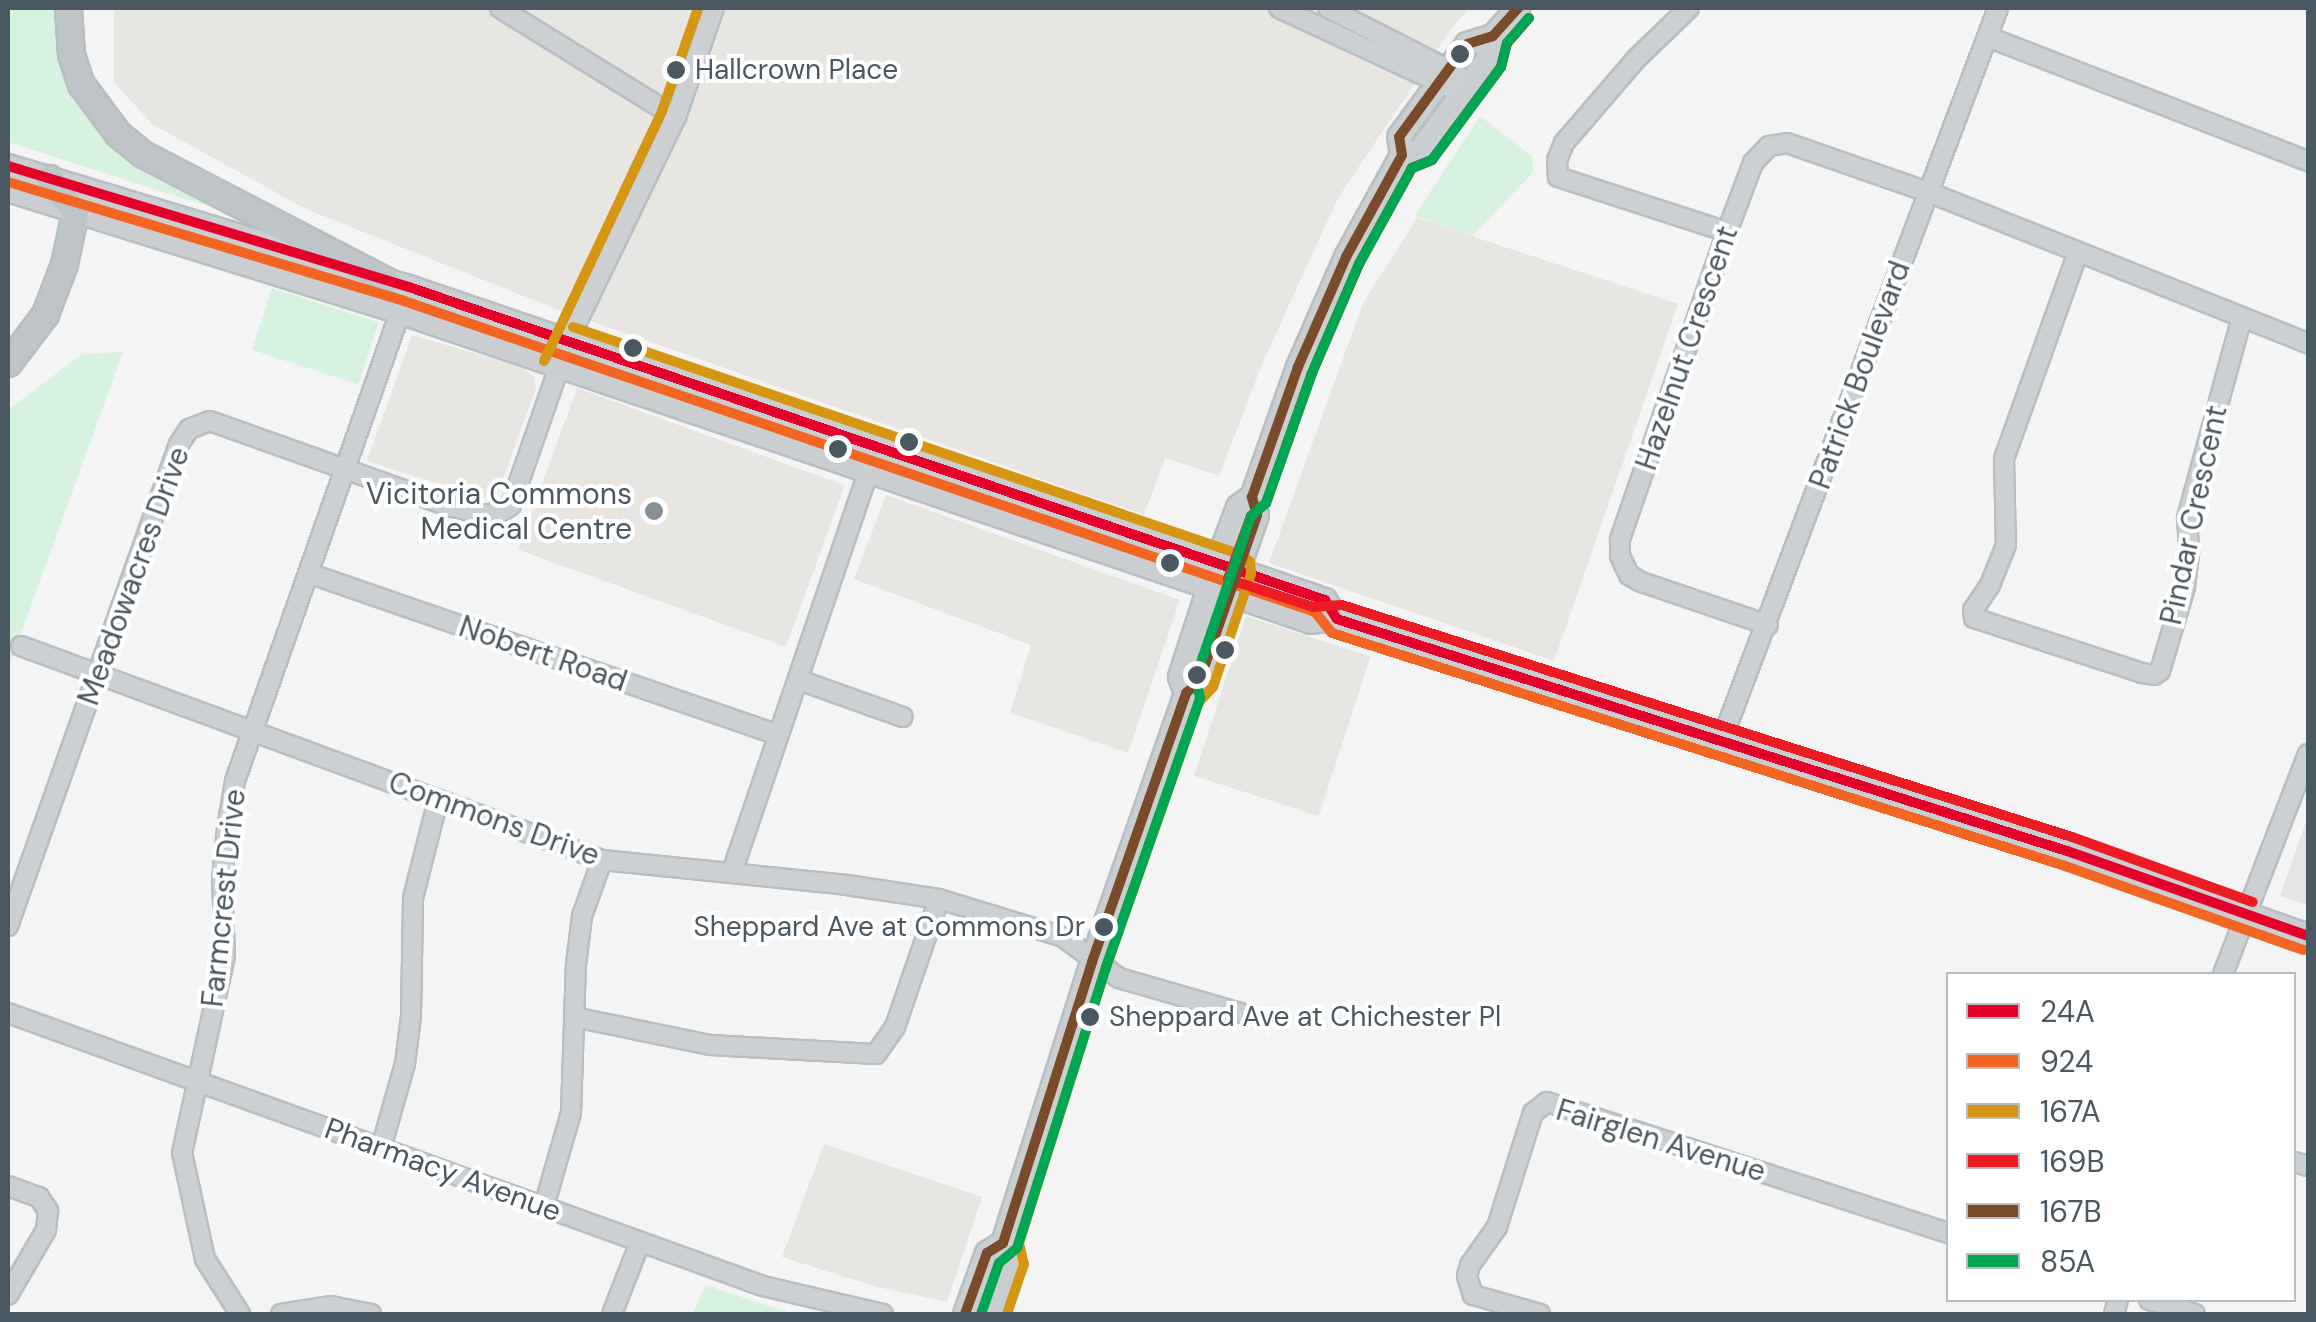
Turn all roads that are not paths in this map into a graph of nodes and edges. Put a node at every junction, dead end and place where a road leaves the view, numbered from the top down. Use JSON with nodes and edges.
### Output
{"nodes":[{"id":1,"x":68,"y":8,"type":"edge"},
{"id":2,"x":500,"y":8,"type":"edge"},
{"id":3,"x":714,"y":8,"type":"edge"},
{"id":4,"x":1278,"y":8,"type":"edge"},
{"id":5,"x":1328,"y":8,"type":"edge"},
{"id":6,"x":1518,"y":8,"type":"edge"},
{"id":7,"x":1689,"y":8,"type":"edge"},
{"id":8,"x":1998,"y":8,"type":"edge"},
{"id":9,"x":1493,"y":36,"type":"junction"},
{"id":10,"x":1988,"y":36,"type":"junction"},
{"id":11,"x":1441,"y":76,"type":"junction"},
{"id":12,"x":1466,"y":87,"type":"junction"},
{"id":13,"x":676,"y":117,"type":"junction"},
{"id":14,"x":1402,"y":155,"type":"junction"},
{"id":15,"x":2308,"y":161,"type":"edge"},
{"id":16,"x":8,"y":166,"type":"edge"},
{"id":17,"x":49,"y":178,"type":"junction"},
{"id":18,"x":8,"y":190,"type":"edge"},
{"id":19,"x":1928,"y":192,"type":"junction"},
{"id":20,"x":75,"y":212,"type":"junction"},
{"id":21,"x":1726,"y":232,"type":"junction"},
{"id":22,"x":2078,"y":252,"type":"junction"},
{"id":23,"x":386,"y":280,"type":"junction"},
{"id":24,"x":400,"y":312,"type":"junction"},
{"id":25,"x":2242,"y":317,"type":"junction"},
{"id":26,"x":568,"y":342,"type":"junction"},
{"id":27,"x":2308,"y":342,"type":"edge"},
{"id":28,"x":8,"y":364,"type":"edge"},
{"id":29,"x":558,"y":367,"type":"junction"},
{"id":30,"x":872,"y":461,"type":"junction"},
{"id":31,"x":345,"y":468,"type":"junction"},
{"id":32,"x":1227,"y":566,"type":"junction"},
{"id":33,"x":308,"y":573,"type":"junction"},
{"id":34,"x":1218,"y":591,"type":"junction"},
{"id":35,"x":1337,"y":619,"type":"junction"},
{"id":36,"x":1768,"y":625,"type":"junction"},
{"id":37,"x":21,"y":646,"type":"dead end"},
{"id":38,"x":97,"y":674,"type":"junction"},
{"id":39,"x":799,"y":680,"type":"junction"},
{"id":40,"x":903,"y":716,"type":"dead end"},
{"id":41,"x":252,"y":730,"type":"junction"},
{"id":42,"x":778,"y":735,"type":"junction"},
{"id":43,"x":1721,"y":742,"type":"junction"},
{"id":44,"x":2308,"y":754,"type":"edge"},
{"id":45,"x":438,"y":800,"type":"junction"},
{"id":46,"x":602,"y":860,"type":"junction"},
{"id":47,"x":732,"y":872,"type":"junction"},
{"id":48,"x":938,"y":899,"type":"junction"},
{"id":49,"x":2248,"y":916,"type":"junction"},
{"id":50,"x":8,"y":926,"type":"edge"},
{"id":51,"x":2308,"y":936,"type":"edge"},
{"id":52,"x":1092,"y":962,"type":"junction"},
{"id":53,"x":2224,"y":972,"type":"edge"},
{"id":54,"x":8,"y":1012,"type":"edge"},
{"id":55,"x":1240,"y":1013,"type":"dead end"},
{"id":56,"x":574,"y":1017,"type":"junction"},
{"id":57,"x":196,"y":1081,"type":"junction"},
{"id":58,"x":381,"y":1148,"type":"junction"},
{"id":59,"x":8,"y":1186,"type":"edge"},
{"id":60,"x":544,"y":1206,"type":"junction"},
{"id":61,"x":1946,"y":1233,"type":"edge"},
{"id":62,"x":640,"y":1242,"type":"junction"},
{"id":63,"x":1003,"y":1243,"type":"junction"},
{"id":64,"x":8,"y":1295,"type":"edge"},
{"id":65,"x":2155,"y":1302,"type":"edge"},
{"id":66,"x":240,"y":1314,"type":"edge"},
{"id":67,"x":281,"y":1314,"type":"edge"},
{"id":68,"x":371,"y":1314,"type":"edge"},
{"id":69,"x":612,"y":1314,"type":"edge"},
{"id":70,"x":882,"y":1314,"type":"edge"},
{"id":71,"x":965,"y":1314,"type":"edge"},
{"id":72,"x":991,"y":1314,"type":"edge"},
{"id":73,"x":1540,"y":1314,"type":"edge"},
{"id":74,"x":2194,"y":1314,"type":"edge"}],
"edges":[{"from":1,"to":23,"type":"highway"},
{"from":2,"to":13,"type":"street"},
{"from":3,"to":13,"type":"street","name":"Meadowacres Drive"},
{"from":4,"to":11,"type":"street"},
{"from":5,"to":11,"type":"street"},
{"from":6,"to":9,"type":"main road"},
{"from":7,"to":21,"type":"street"},
{"from":8,"to":10,"type":"street","name":"Patrick Boulevard"},
{"from":9,"to":11,"type":"main road"},
{"from":9,"to":12,"type":"main road"},
{"from":10,"to":15,"type":"street"},
{"from":10,"to":19,"type":"street","name":"Patrick Boulevard"},
{"from":11,"to":12,"type":"street"},
{"from":11,"to":14,"type":"main road"},
{"from":12,"to":14,"type":"main road"},
{"from":13,"to":26,"type":"street","name":"Meadowacres Drive"},
{"from":14,"to":32,"type":"main road"},
{"from":16,"to":17,"type":"main road"},
{"from":17,"to":20,"type":"highway"},
{"from":17,"to":23,"type":"main road"},
{"from":18,"to":20,"type":"main road"},
{"from":19,"to":21,"type":"street","name":"Hazelnut Crescent"},
{"from":19,"to":22,"type":"street","name":"Hazelnut Crescent"},
{"from":19,"to":36,"type":"street","name":"Patrick Boulevard"},
{"from":20,"to":24,"type":"main road"},
{"from":20,"to":28,"type":"highway"},
{"from":21,"to":36,"type":"street","name":"Hazelnut Crescent"},
{"from":22,"to":25,"type":"street","name":"Hazelnut Crescent"},
{"from":22,"to":25,"type":"street","name":"Pindar Crescent"},
{"from":23,"to":26,"type":"main road"},
{"from":24,"to":29,"type":"main road"},
{"from":24,"to":31,"type":"street","name":"Farmcrest Drive"},
{"from":25,"to":27,"type":"street","name":"Hazelnut Crescent"},
{"from":26,"to":29,"type":"street","name":"Meadowacres Drive"},
{"from":26,"to":30,"type":"main road"},
{"from":29,"to":30,"type":"main road"},
{"from":29,"to":31,"type":"street","name":"Meadowacres Drive"},
{"from":30,"to":32,"type":"main road"},
{"from":30,"to":34,"type":"main road"},
{"from":30,"to":39,"type":"street"},
{"from":31,"to":33,"type":"street","name":"Farmcrest Drive"},
{"from":31,"to":38,"type":"street","name":"Meadowacres Drive"},
{"from":32,"to":34,"type":"main road"},
{"from":32,"to":35,"type":"main road"},
{"from":33,"to":41,"type":"street","name":"Farmcrest Drive"},
{"from":33,"to":42,"type":"street","name":"Nobert Road"},
{"from":34,"to":35,"type":"main road"},
{"from":34,"to":52,"type":"main road"},
{"from":35,"to":43,"type":"main road"},
{"from":36,"to":43,"type":"street","name":"Patrick Boulevard"},
{"from":37,"to":38,"type":"street","name":"Commons Drive"},
{"from":38,"to":41,"type":"street","name":"Commons Drive"},
{"from":38,"to":50,"type":"street","name":"Meadowacres Drive"},
{"from":39,"to":40,"type":"street"},
{"from":39,"to":42,"type":"street"},
{"from":41,"to":45,"type":"street","name":"Commons Drive"},
{"from":41,"to":57,"type":"street","name":"Farmcrest Drive"},
{"from":42,"to":47,"type":"street"},
{"from":43,"to":49,"type":"main road"},
{"from":44,"to":49,"type":"street"},
{"from":45,"to":46,"type":"street","name":"Commons Drive"},
{"from":45,"to":58,"type":"street"},
{"from":46,"to":47,"type":"street","name":"Commons Drive"},
{"from":46,"to":56,"type":"street"},
{"from":47,"to":48,"type":"street","name":"Commons Drive"},
{"from":48,"to":52,"type":"street","name":"Commons Drive"},
{"from":48,"to":56,"type":"street"},
{"from":49,"to":51,"type":"main road"},
{"from":49,"to":53,"type":"street"},
{"from":52,"to":55,"type":"street","name":"Commons Drive"},
{"from":52,"to":63,"type":"main road"},
{"from":54,"to":57,"type":"street","name":"Pharmacy Avenue"},
{"from":56,"to":60,"type":"street"},
{"from":57,"to":58,"type":"street","name":"Pharmacy Avenue"},
{"from":57,"to":66,"type":"street","name":"Farmcrest Drive"},
{"from":58,"to":60,"type":"street","name":"Pharmacy Avenue"},
{"from":59,"to":64,"type":"street"},
{"from":60,"to":62,"type":"street","name":"Pharmacy Avenue"},
{"from":61,"to":73,"type":"street","name":"Fairglen Avenue"},
{"from":62,"to":69,"type":"street"},
{"from":62,"to":70,"type":"street","name":"Pharmacy Avenue"},
{"from":63,"to":71,"type":"main road"},
{"from":63,"to":72,"type":"main road"},
{"from":65,"to":74,"type":"street"},
{"from":67,"to":68,"type":"street"}]}
